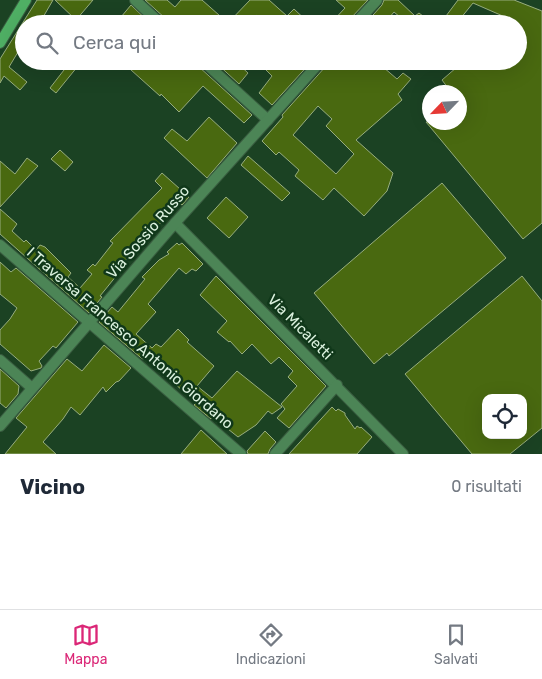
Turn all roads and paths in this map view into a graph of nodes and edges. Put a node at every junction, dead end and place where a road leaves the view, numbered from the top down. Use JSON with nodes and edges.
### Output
{"nodes":[{"id":1,"x":26,"y":0,"type":"edge"},
{"id":2,"x":135,"y":0,"type":"edge"},
{"id":3,"x":377,"y":0,"type":"edge"},
{"id":4,"x":17,"y":15,"type":"edge"},
{"id":5,"x":151,"y":15,"type":"edge"},
{"id":6,"x":363,"y":15,"type":"edge"},
{"id":7,"x":15,"y":18,"type":"edge"},
{"id":8,"x":0,"y":43,"type":"edge"},
{"id":9,"x":213,"y":70,"type":"edge"},
{"id":10,"x":314,"y":70,"type":"edge"},
{"id":11,"x":268,"y":120,"type":"junction"},
{"id":12,"x":175,"y":222,"type":"junction"},
{"id":13,"x":0,"y":245,"type":"edge"},
{"id":14,"x":90,"y":322,"type":"junction"},
{"id":15,"x":0,"y":360,"type":"edge"},
{"id":16,"x":337,"y":386,"type":"junction"},
{"id":17,"x":32,"y":388,"type":"junction"},
{"id":18,"x":0,"y":426,"type":"edge"},
{"id":19,"x":241,"y":454,"type":"edge"},
{"id":20,"x":275,"y":454,"type":"edge"},
{"id":21,"x":403,"y":454,"type":"edge"}],
"edges":[{"from":1,"to":4,"type":"street"},
{"from":2,"to":5,"type":"street"},
{"from":3,"to":6,"type":"street"},
{"from":7,"to":8,"type":"street"},
{"from":9,"to":11,"type":"street"},
{"from":10,"to":11,"type":"street","name":"Via Sossio Russo"},
{"from":11,"to":12,"type":"street","name":"Via Sossio Russo"},
{"from":12,"to":14,"type":"street","name":"Via Sossio Russo"},
{"from":12,"to":16,"type":"street","name":"Via Micaletti"},
{"from":13,"to":14,"type":"street","name":"I Traversa Francesco Antonio Giordano"},
{"from":14,"to":17,"type":"street","name":"Via Sossio Russo"},
{"from":14,"to":19,"type":"street","name":"I Traversa Francesco Antonio Giordano"},
{"from":15,"to":17,"type":"street"},
{"from":16,"to":20,"type":"street"},
{"from":16,"to":21,"type":"street","name":"Via Micaletti"},
{"from":17,"to":18,"type":"street","name":"Via Sossio Russo"}]}
